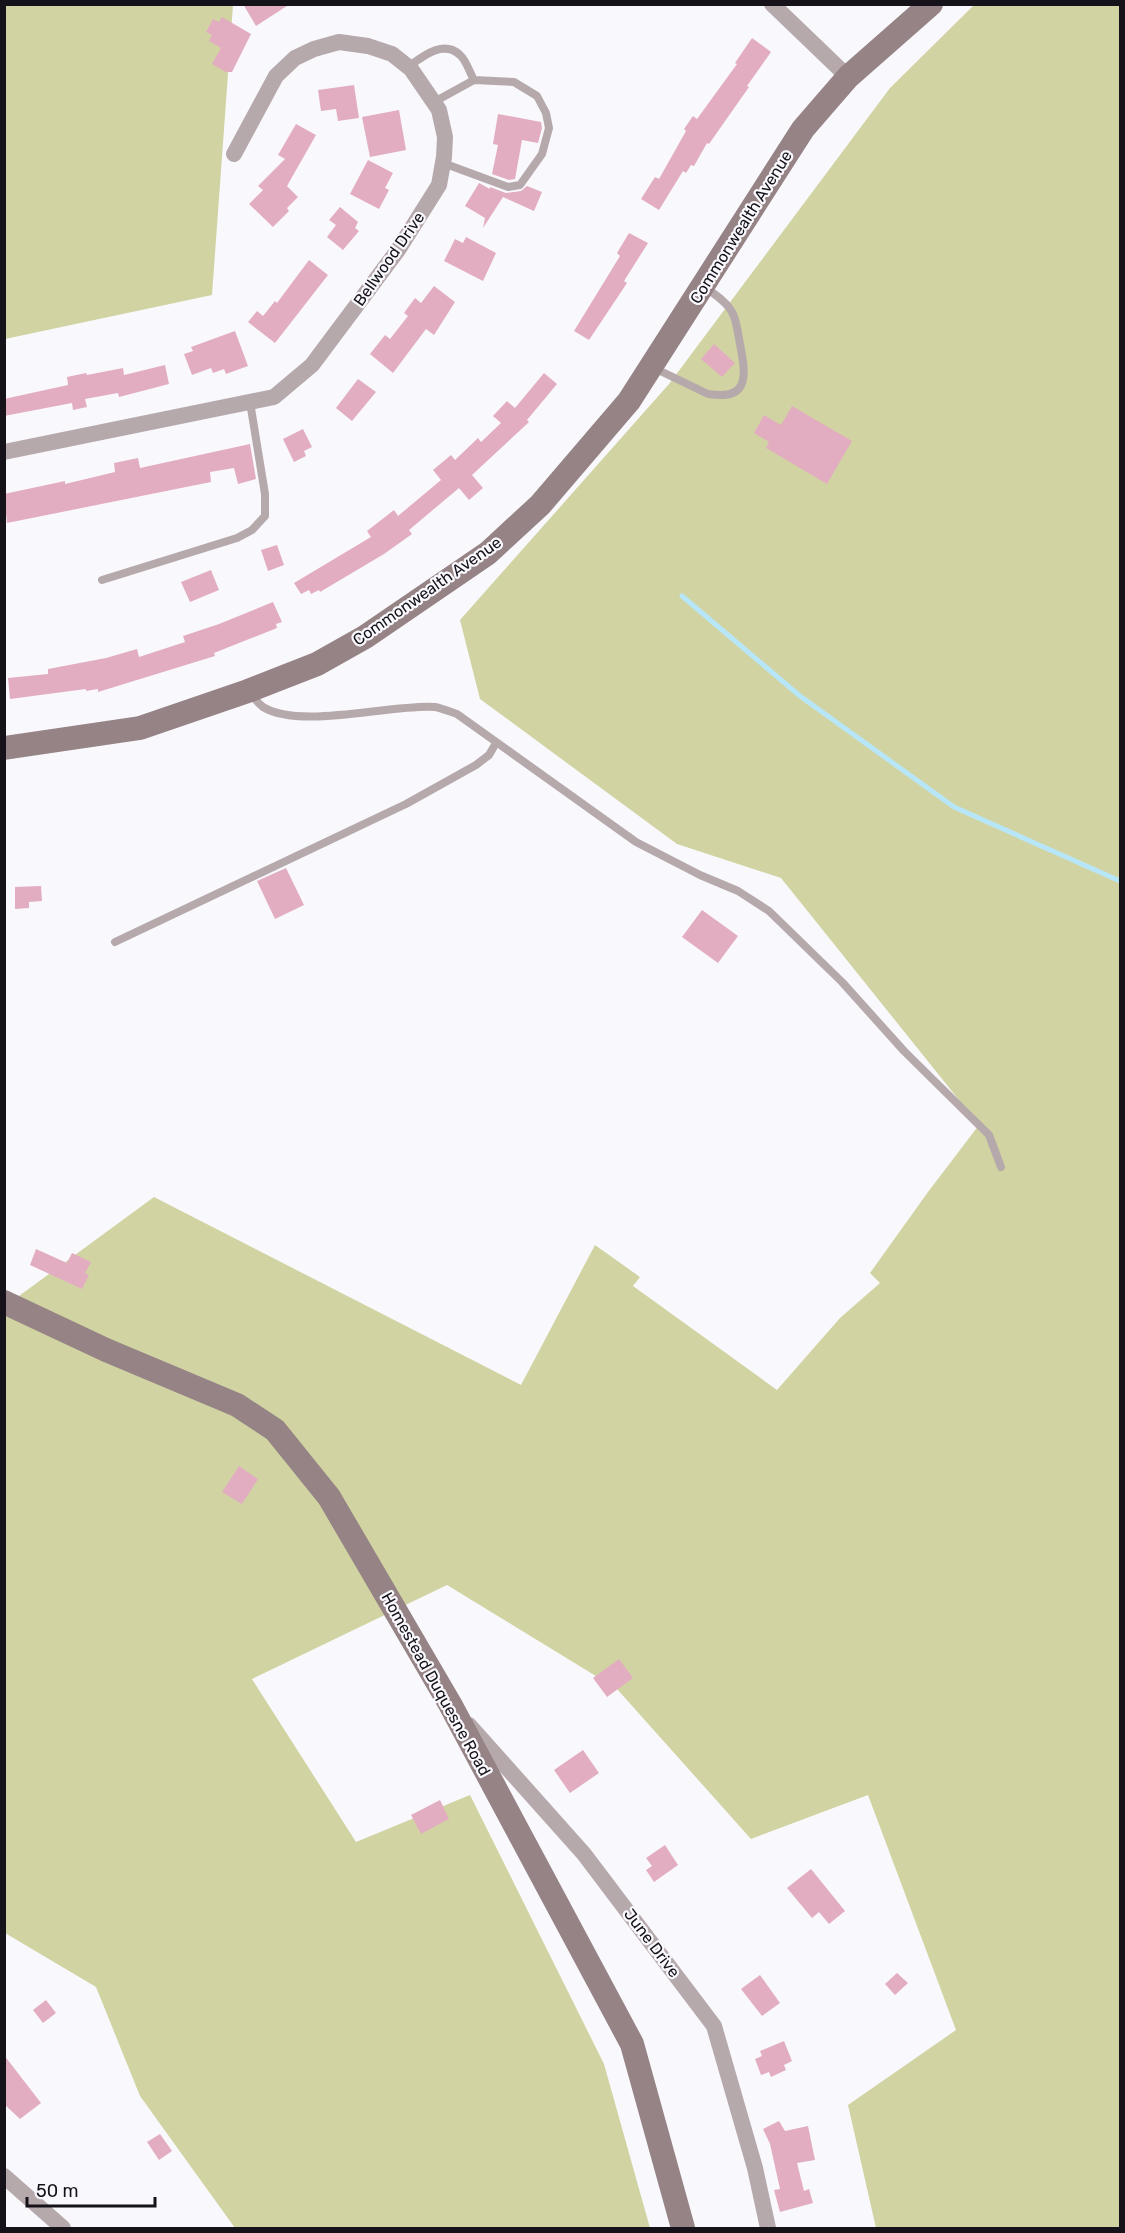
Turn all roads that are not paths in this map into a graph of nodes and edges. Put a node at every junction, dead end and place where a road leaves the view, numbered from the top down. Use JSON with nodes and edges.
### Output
{"nodes":[{"id":1,"x":772,"y":4,"type":"edge"},
{"id":2,"x":931,"y":4,"type":"edge"},
{"id":3,"x":408,"y":67,"type":"junction"},
{"id":4,"x":848,"y":77,"type":"junction"},
{"id":5,"x":474,"y":80,"type":"junction"},
{"id":6,"x":434,"y":102,"type":"junction"},
{"id":7,"x":234,"y":154,"type":"dead end"},
{"id":8,"x":443,"y":163,"type":"junction"},
{"id":9,"x":703,"y":286,"type":"junction"},
{"id":10,"x":652,"y":367,"type":"junction"},
{"id":11,"x":250,"y":402,"type":"junction"},
{"id":12,"x":4,"y":452,"type":"edge"},
{"id":13,"x":102,"y":580,"type":"dead end"},
{"id":14,"x":248,"y":691,"type":"junction"},
{"id":15,"x":496,"y":743,"type":"junction"},
{"id":16,"x":4,"y":748,"type":"edge"},
{"id":17,"x":115,"y":942,"type":"dead end"},
{"id":18,"x":1002,"y":1167,"type":"dead end"},
{"id":19,"x":4,"y":1302,"type":"edge"},
{"id":20,"x":450,"y":1704,"type":"junction"},
{"id":21,"x":4,"y":2176,"type":"edge"},
{"id":22,"x":63,"y":2229,"type":"edge"},
{"id":23,"x":683,"y":2229,"type":"edge"},
{"id":24,"x":768,"y":2229,"type":"edge"}],
"edges":[{"from":1,"to":4,"type":"street"},
{"from":2,"to":4,"type":"street","name":"Commonwealth Avenue"},
{"from":3,"to":5,"type":"lane"},
{"from":3,"to":6,"type":"street","name":"Bellwood Drive"},
{"from":3,"to":7,"type":"street","name":"Bellwood Drive"},
{"from":4,"to":9,"type":"street","name":"Commonwealth Avenue"},
{"from":5,"to":6,"type":"lane"},
{"from":5,"to":8,"type":"lane"},
{"from":6,"to":8,"type":"street","name":"Bellwood Drive"},
{"from":8,"to":11,"type":"street","name":"Bellwood Drive"},
{"from":9,"to":10,"type":"street","name":"Commonwealth Avenue"},
{"from":9,"to":10,"type":"lane"},
{"from":10,"to":14,"type":"street","name":"Commonwealth Avenue"},
{"from":11,"to":12,"type":"street","name":"Bellwood Drive"},
{"from":11,"to":13,"type":"lane"},
{"from":14,"to":15,"type":"lane"},
{"from":14,"to":16,"type":"street","name":"Commonwealth Avenue"},
{"from":15,"to":17,"type":"lane"},
{"from":15,"to":18,"type":"lane"},
{"from":19,"to":20,"type":"street","name":"Homestead Duquesne Road"},
{"from":20,"to":23,"type":"street","name":"Homestead Duquesne Road"},
{"from":20,"to":24,"type":"street","name":"June Drive"},
{"from":21,"to":22,"type":"street"}]}
